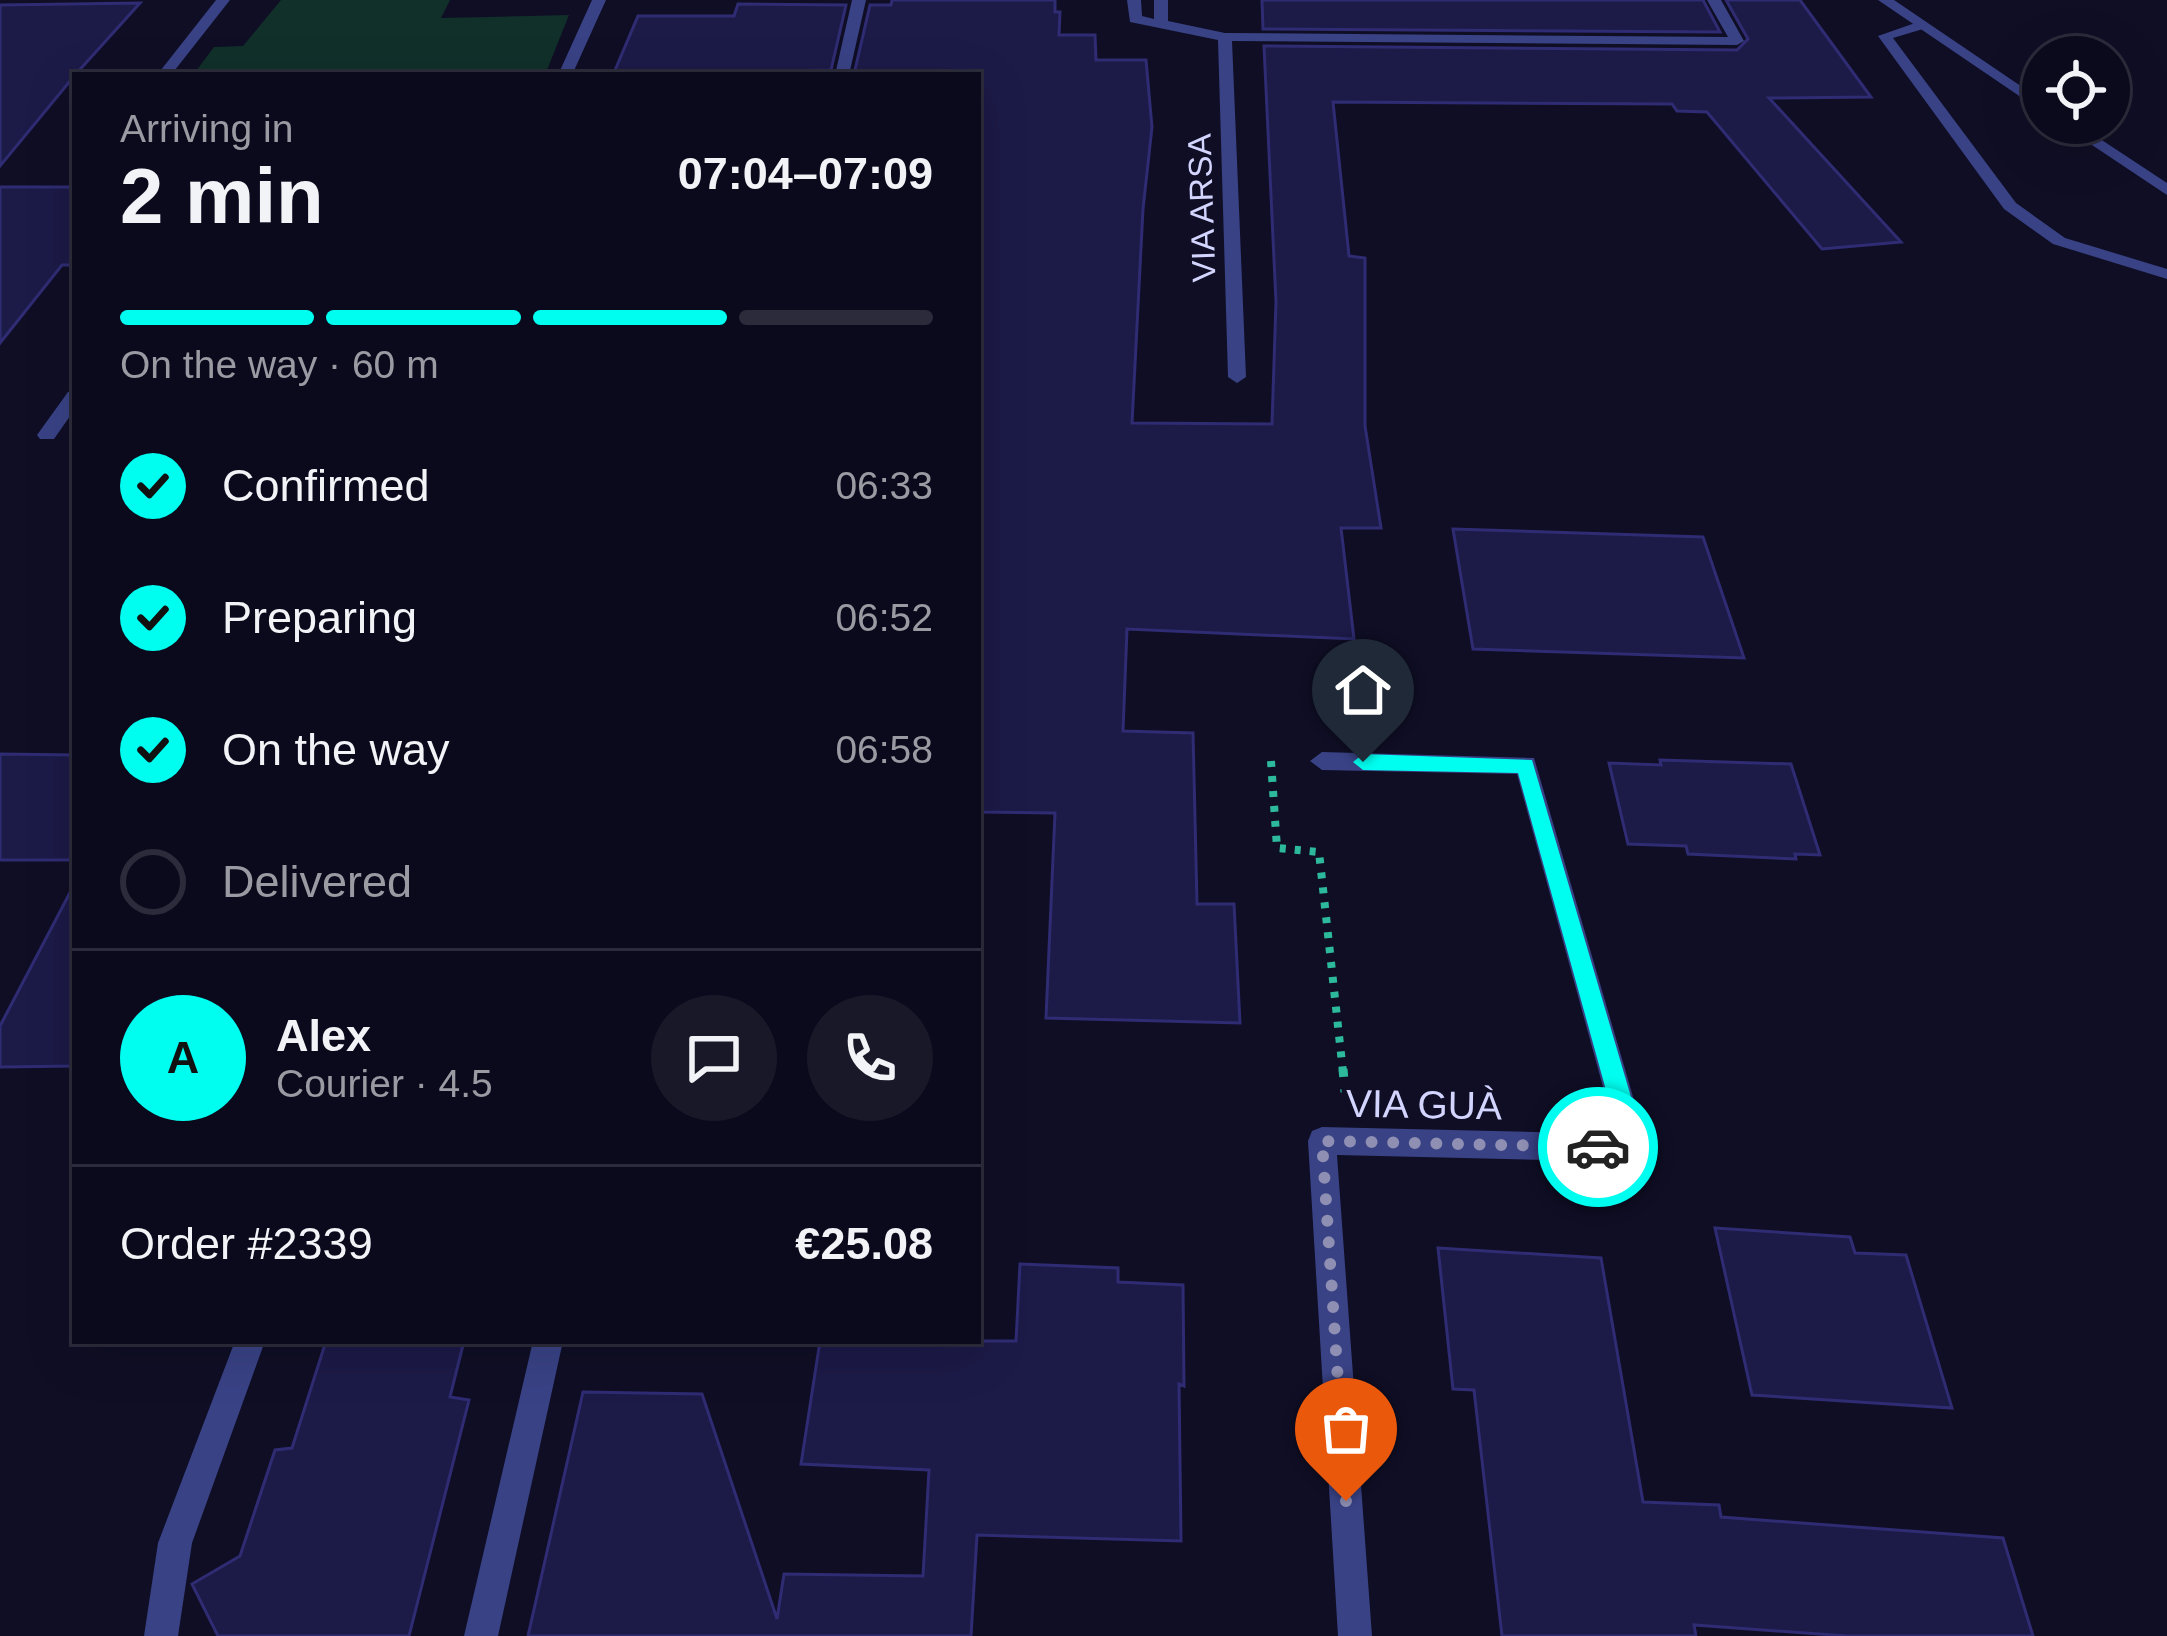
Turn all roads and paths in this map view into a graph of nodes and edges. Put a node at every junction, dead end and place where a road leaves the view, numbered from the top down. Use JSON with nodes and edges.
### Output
{"nodes":[{"id":1,"x":223,"y":0,"type":"edge"},
{"id":2,"x":599,"y":0,"type":"edge"},
{"id":3,"x":859,"y":0,"type":"edge"},
{"id":4,"x":1134,"y":0,"type":"edge"},
{"id":5,"x":1161,"y":0,"type":"edge"},
{"id":6,"x":1714,"y":0,"type":"edge"},
{"id":7,"x":1885,"y":0,"type":"edge"},
{"id":8,"x":1161,"y":25,"type":"junction"},
{"id":9,"x":1918,"y":26,"type":"junction"},
{"id":10,"x":1226,"y":38,"type":"junction"},
{"id":11,"x":166,"y":72,"type":"edge"},
{"id":12,"x":567,"y":72,"type":"edge"},
{"id":13,"x":843,"y":72,"type":"edge"},
{"id":14,"x":2022,"y":94,"type":"edge"},
{"id":15,"x":2098,"y":144,"type":"edge"},
{"id":16,"x":2167,"y":190,"type":"edge"},
{"id":17,"x":2167,"y":274,"type":"edge"},
{"id":18,"x":1237,"y":377,"type":"dead end"},
{"id":19,"x":72,"y":399,"type":"edge"},
{"id":20,"x":47,"y":435,"type":"dead end"},
{"id":21,"x":1271,"y":761,"type":"dead end"},
{"id":22,"x":1322,"y":761,"type":"dead end"},
{"id":23,"x":1345,"y":1097,"type":"dead end"},
{"id":24,"x":249,"y":1344,"type":"edge"},
{"id":25,"x":547,"y":1344,"type":"edge"},
{"id":26,"x":160,"y":1636,"type":"edge"},
{"id":27,"x":481,"y":1636,"type":"edge"},
{"id":28,"x":1355,"y":1636,"type":"edge"}],
"edges":[{"from":1,"to":11,"type":"street"},
{"from":2,"to":12,"type":"street"},
{"from":3,"to":13,"type":"street"},
{"from":4,"to":8,"type":"street"},
{"from":5,"to":8,"type":"street"},
{"from":6,"to":10,"type":"street"},
{"from":7,"to":9,"type":"street"},
{"from":8,"to":10,"type":"street"},
{"from":9,"to":14,"type":"street"},
{"from":9,"to":17,"type":"street"},
{"from":10,"to":18,"type":"street","name":"VIA ARSA"},
{"from":15,"to":16,"type":"street"},
{"from":19,"to":20,"type":"street"},
{"from":21,"to":23,"type":"path"},
{"from":22,"to":28,"type":"street","name":"VIA GUÀ"},
{"from":24,"to":26,"type":"street"},
{"from":25,"to":27,"type":"street"}]}
